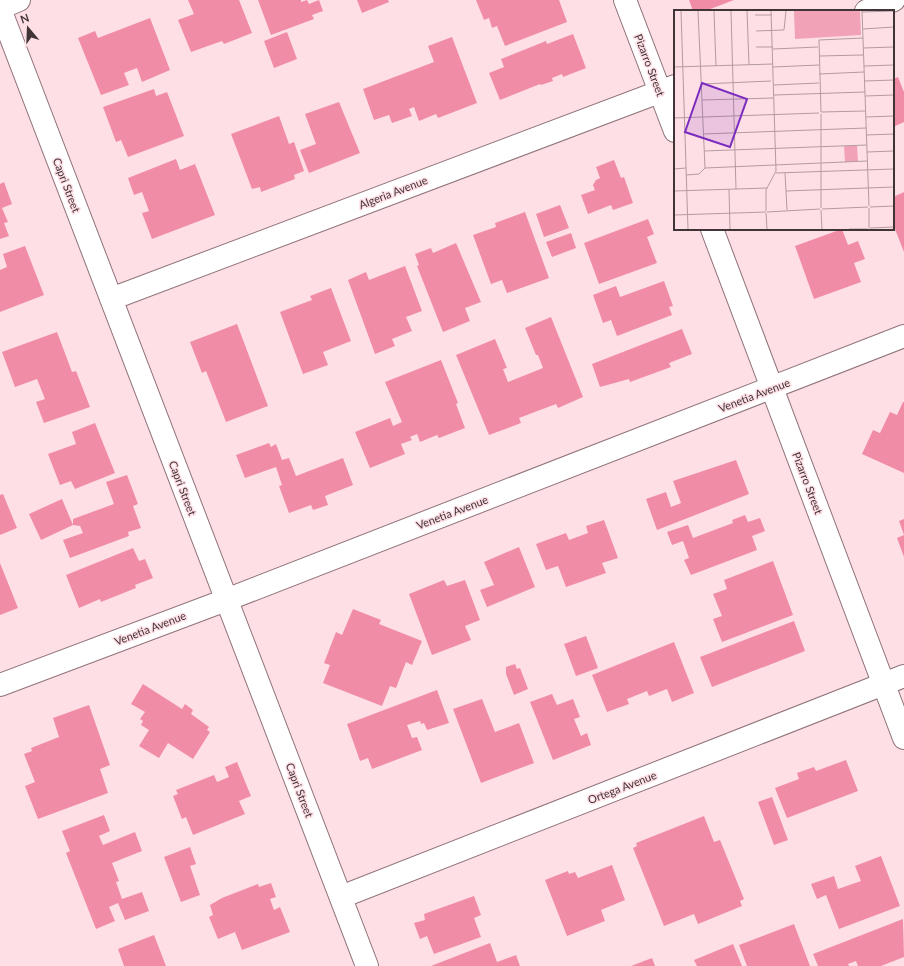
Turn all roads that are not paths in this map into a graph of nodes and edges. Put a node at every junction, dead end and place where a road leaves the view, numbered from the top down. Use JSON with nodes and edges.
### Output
{"nodes":[{"id":1,"x":19,"y":0,"type":"edge"},
{"id":2,"x":626,"y":0,"type":"edge"},
{"id":3,"x":894,"y":0,"type":"edge"},
{"id":4,"x":0,"y":8,"type":"edge"},
{"id":5,"x":869,"y":10,"type":"edge"},
{"id":6,"x":668,"y":89,"type":"edge"},
{"id":7,"x":674,"y":125,"type":"edge"},
{"id":8,"x":712,"y":230,"type":"edge"},
{"id":9,"x":111,"y":299,"type":"junction"},
{"id":10,"x":904,"y":336,"type":"edge"},
{"id":11,"x":772,"y":388,"type":"junction"},
{"id":12,"x":226,"y":600,"type":"junction"},
{"id":13,"x":904,"y":676,"type":"edge"},
{"id":14,"x":884,"y":684,"type":"junction"},
{"id":15,"x":0,"y":685,"type":"edge"},
{"id":16,"x":904,"y":738,"type":"edge"},
{"id":17,"x":341,"y":897,"type":"junction"},
{"id":18,"x":367,"y":966,"type":"edge"}],
"edges":[{"from":1,"to":4,"type":"street"},
{"from":2,"to":6,"type":"street","name":"Pizarro Street"},
{"from":3,"to":5,"type":"street"},
{"from":4,"to":9,"type":"street","name":"Capri Street"},
{"from":6,"to":7,"type":"street","name":"Pizarro Street"},
{"from":6,"to":9,"type":"street","name":"Algeria Avenue"},
{"from":8,"to":11,"type":"street","name":"Pizarro Street"},
{"from":9,"to":12,"type":"street","name":"Capri Street"},
{"from":10,"to":11,"type":"street","name":"Venetia Avenue"},
{"from":11,"to":12,"type":"street","name":"Venetia Avenue"},
{"from":11,"to":14,"type":"street","name":"Pizarro Street"},
{"from":12,"to":15,"type":"street","name":"Venetia Avenue"},
{"from":12,"to":17,"type":"street","name":"Capri Street"},
{"from":13,"to":14,"type":"street","name":"Ortega Avenue"},
{"from":14,"to":16,"type":"street","name":"Pizarro Street"},
{"from":14,"to":17,"type":"street","name":"Ortega Avenue"},
{"from":17,"to":18,"type":"street","name":"Capri Street"}]}
